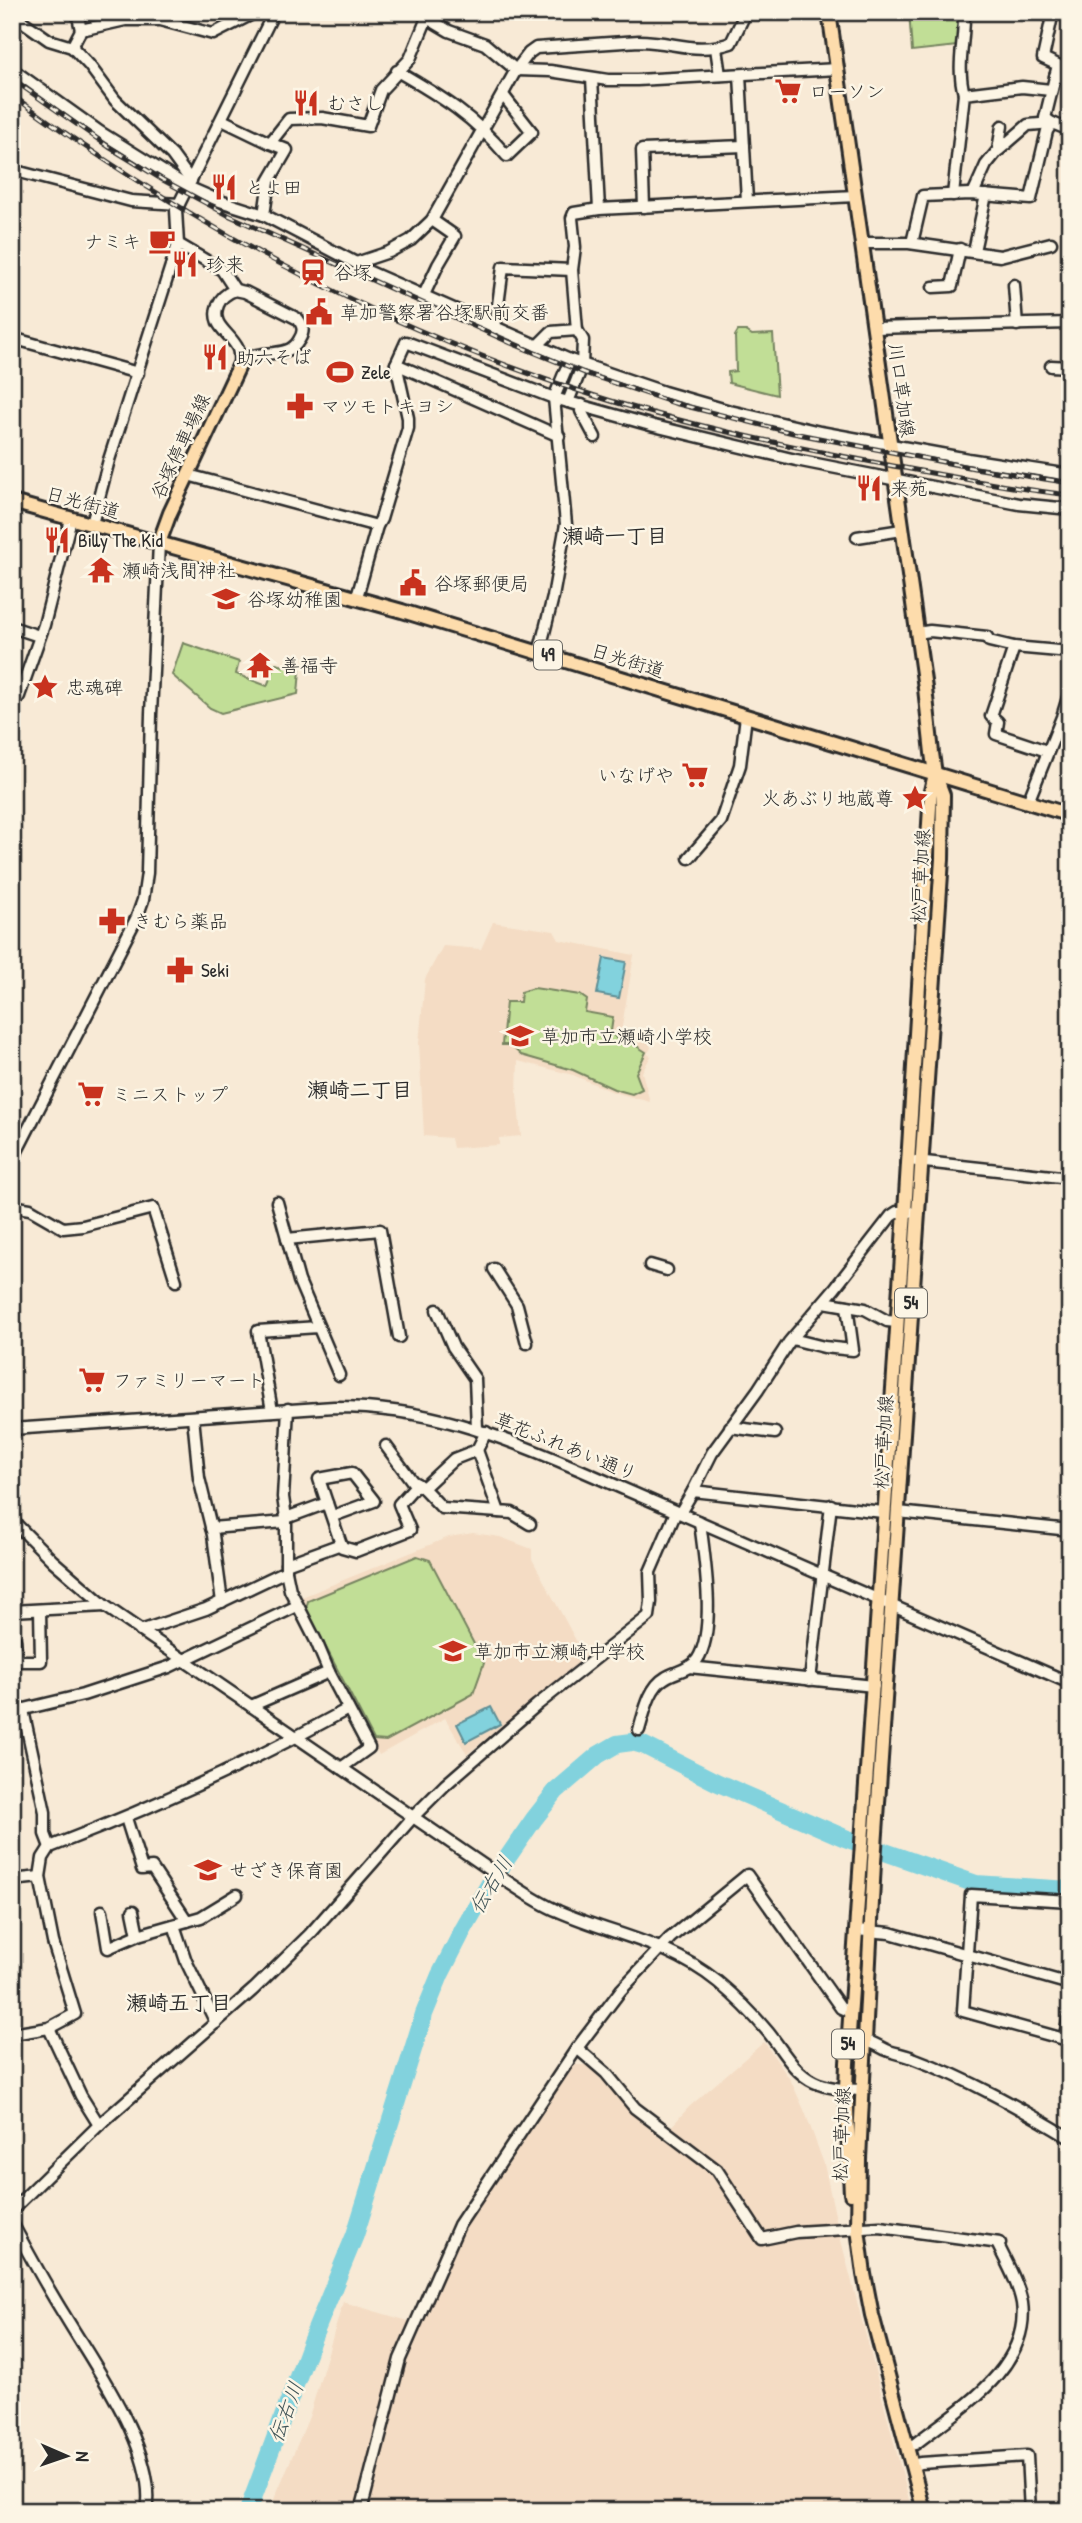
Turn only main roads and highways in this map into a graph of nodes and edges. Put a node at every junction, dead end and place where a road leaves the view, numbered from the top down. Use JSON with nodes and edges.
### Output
{"nodes":[{"id":1,"x":829,"y":12,"type":"edge"},
{"id":2,"x":239,"y":366,"type":"road end"},
{"id":3,"x":12,"y":502,"type":"edge"},
{"id":4,"x":159,"y":543,"type":"junction"},
{"id":5,"x":935,"y":774,"type":"junction"},
{"id":6,"x":1070,"y":815,"type":"edge"},
{"id":7,"x":911,"y":1212,"type":"junction"},
{"id":8,"x":870,"y":1831,"type":"junction"},
{"id":9,"x":868,"y":1861,"type":"junction"},
{"id":10,"x":858,"y":2229,"type":"junction"},
{"id":11,"x":924,"y":2511,"type":"edge"}],
"edges":[{"from":1,"to":5,"type":"main road","name":"川口草加線"},
{"from":2,"to":4,"type":"main road","name":"谷塚停車場線"},
{"from":3,"to":4,"type":"main road","name":"日光街道","number":"49"},
{"from":4,"to":5,"type":"main road","name":"日光街道","number":"49"},
{"from":5,"to":6,"type":"main road","name":"日光街道","number":"49"},
{"from":5,"to":7,"type":"main road","name":"松戸草加線","number":"54"},
{"from":7,"to":8,"type":"main road","name":"松戸草加線","number":"54"},
{"from":7,"to":8,"type":"main road","name":"松戸草加線","number":"54"},
{"from":8,"to":9,"type":"main road","name":"松戸草加線","number":"54"},
{"from":9,"to":10,"type":"main road","name":"松戸草加線","number":"54"},
{"from":9,"to":10,"type":"main road","name":"松戸草加線","number":"54"},
{"from":10,"to":11,"type":"main road","name":"松戸草加線","number":"54"}]}
